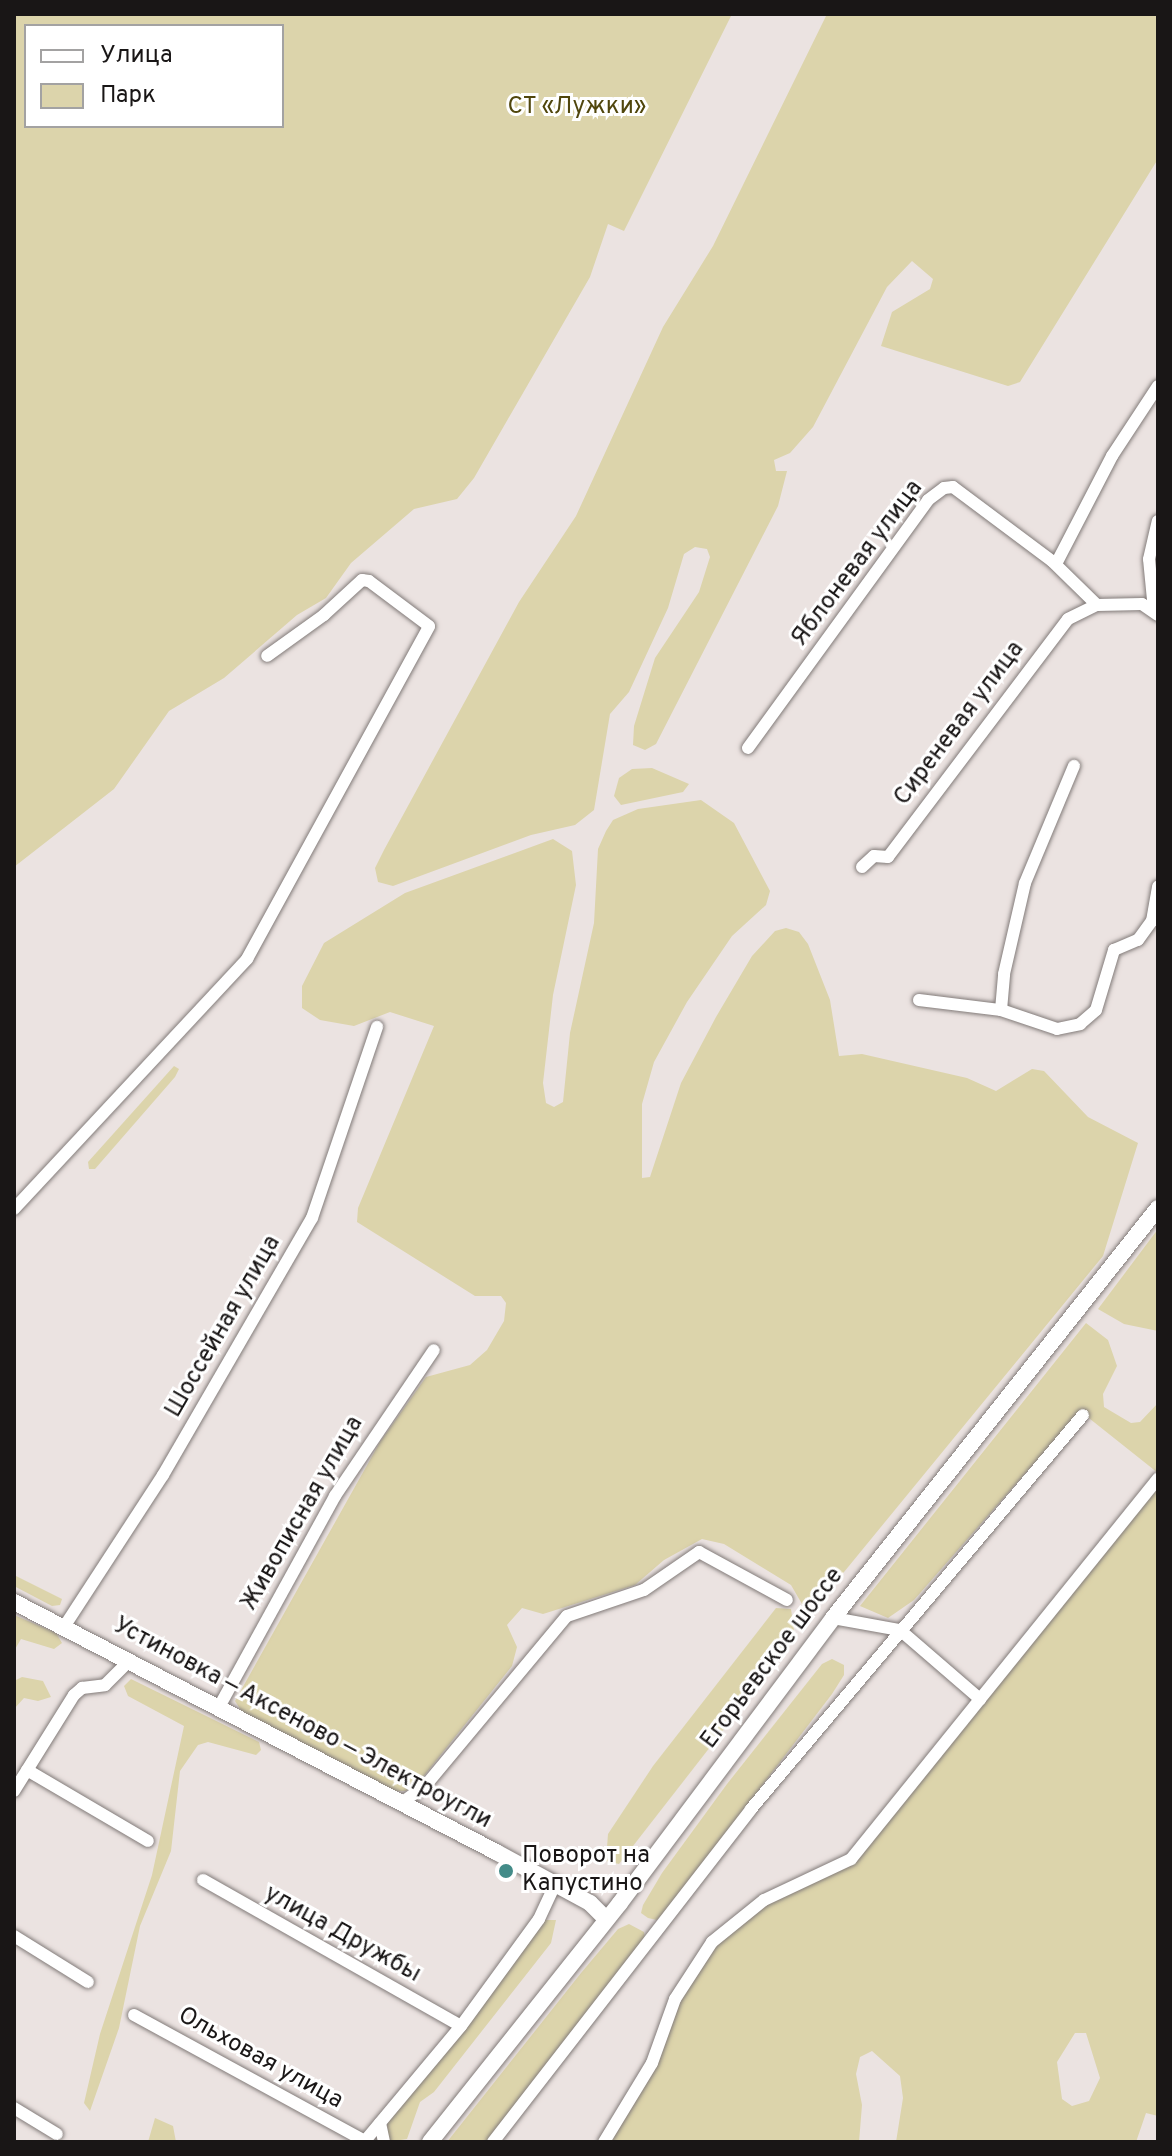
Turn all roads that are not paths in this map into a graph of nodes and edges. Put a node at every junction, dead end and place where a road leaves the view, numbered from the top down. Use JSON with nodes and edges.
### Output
{"nodes":[{"id":1,"x":1158,"y":386,"type":"edge"},
{"id":2,"x":1158,"y":521,"type":"edge"},
{"id":3,"x":1056,"y":564,"type":"junction"},
{"id":4,"x":1097,"y":605,"type":"junction"},
{"id":5,"x":1156,"y":612,"type":"edge"},
{"id":6,"x":267,"y":656,"type":"dead end"},
{"id":7,"x":748,"y":748,"type":"dead end"},
{"id":8,"x":1074,"y":766,"type":"dead end"},
{"id":9,"x":862,"y":867,"type":"dead end"},
{"id":10,"x":1158,"y":887,"type":"edge"},
{"id":11,"x":919,"y":1000,"type":"dead end"},
{"id":12,"x":1001,"y":1010,"type":"junction"},
{"id":13,"x":377,"y":1027,"type":"dead end"},
{"id":14,"x":1158,"y":1208,"type":"edge"},
{"id":15,"x":14,"y":1209,"type":"edge"},
{"id":16,"x":434,"y":1350,"type":"dead end"},
{"id":17,"x":1083,"y":1415,"type":"dead end"},
{"id":18,"x":1158,"y":1478,"type":"edge"},
{"id":19,"x":787,"y":1600,"type":"dead end"},
{"id":20,"x":14,"y":1602,"type":"edge"},
{"id":21,"x":833,"y":1618,"type":"junction"},
{"id":22,"x":64,"y":1627,"type":"junction"},
{"id":23,"x":900,"y":1630,"type":"junction"},
{"id":24,"x":129,"y":1661,"type":"junction"},
{"id":25,"x":980,"y":1699,"type":"junction"},
{"id":26,"x":219,"y":1707,"type":"junction"},
{"id":27,"x":27,"y":1770,"type":"junction"},
{"id":28,"x":14,"y":1791,"type":"edge"},
{"id":29,"x":400,"y":1804,"type":"junction"},
{"id":30,"x":148,"y":1841,"type":"dead end"},
{"id":31,"x":203,"y":1880,"type":"dead end"},
{"id":32,"x":555,"y":1885,"type":"junction"},
{"id":33,"x":606,"y":1919,"type":"junction"},
{"id":34,"x":14,"y":1936,"type":"edge"},
{"id":35,"x":88,"y":1982,"type":"dead end"},
{"id":36,"x":134,"y":2015,"type":"dead end"},
{"id":37,"x":461,"y":2026,"type":"junction"},
{"id":38,"x":14,"y":2108,"type":"edge"},
{"id":39,"x":380,"y":2123,"type":"junction"},
{"id":40,"x":57,"y":2134,"type":"dead end"},
{"id":41,"x":364,"y":2142,"type":"edge"},
{"id":42,"x":384,"y":2142,"type":"edge"},
{"id":43,"x":430,"y":2142,"type":"edge"},
{"id":44,"x":493,"y":2142,"type":"edge"},
{"id":45,"x":604,"y":2142,"type":"edge"}],
"edges":[{"from":1,"to":3,"type":"street"},
{"from":2,"to":5,"type":"street"},
{"from":3,"to":4,"type":"street","name":"Яблоневая улица"},
{"from":3,"to":7,"type":"street","name":"Яблоневая улица"},
{"from":4,"to":5,"type":"street"},
{"from":4,"to":9,"type":"street","name":"Сиреневая улица"},
{"from":6,"to":15,"type":"street"},
{"from":8,"to":12,"type":"street"},
{"from":10,"to":12,"type":"street"},
{"from":11,"to":12,"type":"street"},
{"from":13,"to":22,"type":"street","name":"Шоссейная улица"},
{"from":14,"to":21,"type":"main road","name":"Егорьевское шоссе"},
{"from":16,"to":26,"type":"street","name":"Живописная улица"},
{"from":17,"to":23,"type":"street"},
{"from":18,"to":25,"type":"street"},
{"from":19,"to":29,"type":"street"},
{"from":20,"to":22,"type":"main road","name":"Устиновка — Аксеново — Электроугли"},
{"from":21,"to":23,"type":"street"},
{"from":21,"to":33,"type":"main road","name":"Егорьевское шоссе"},
{"from":22,"to":24,"type":"main road","name":"Устиновка — Аксеново — Электроугли"},
{"from":23,"to":25,"type":"street"},
{"from":23,"to":44,"type":"street"},
{"from":24,"to":26,"type":"main road","name":"Устиновка — Аксеново — Электроугли"},
{"from":24,"to":27,"type":"street"},
{"from":25,"to":45,"type":"street"},
{"from":26,"to":29,"type":"main road","name":"Устиновка — Аксеново — Электроугли"},
{"from":27,"to":28,"type":"street"},
{"from":27,"to":30,"type":"street"},
{"from":29,"to":32,"type":"main road","name":"Устиновка — Аксеново — Электроугли"},
{"from":31,"to":37,"type":"street","name":"улица Дружбы"},
{"from":32,"to":33,"type":"main road","name":"Устиновка — Аксеново — Электроугли"},
{"from":32,"to":37,"type":"street"},
{"from":33,"to":43,"type":"main road","name":"Егорьевское шоссе"},
{"from":34,"to":35,"type":"street"},
{"from":36,"to":41,"type":"street","name":"Ольховая улица"},
{"from":37,"to":39,"type":"street"},
{"from":38,"to":40,"type":"street"},
{"from":39,"to":41,"type":"street"},
{"from":39,"to":42,"type":"street"}]}
